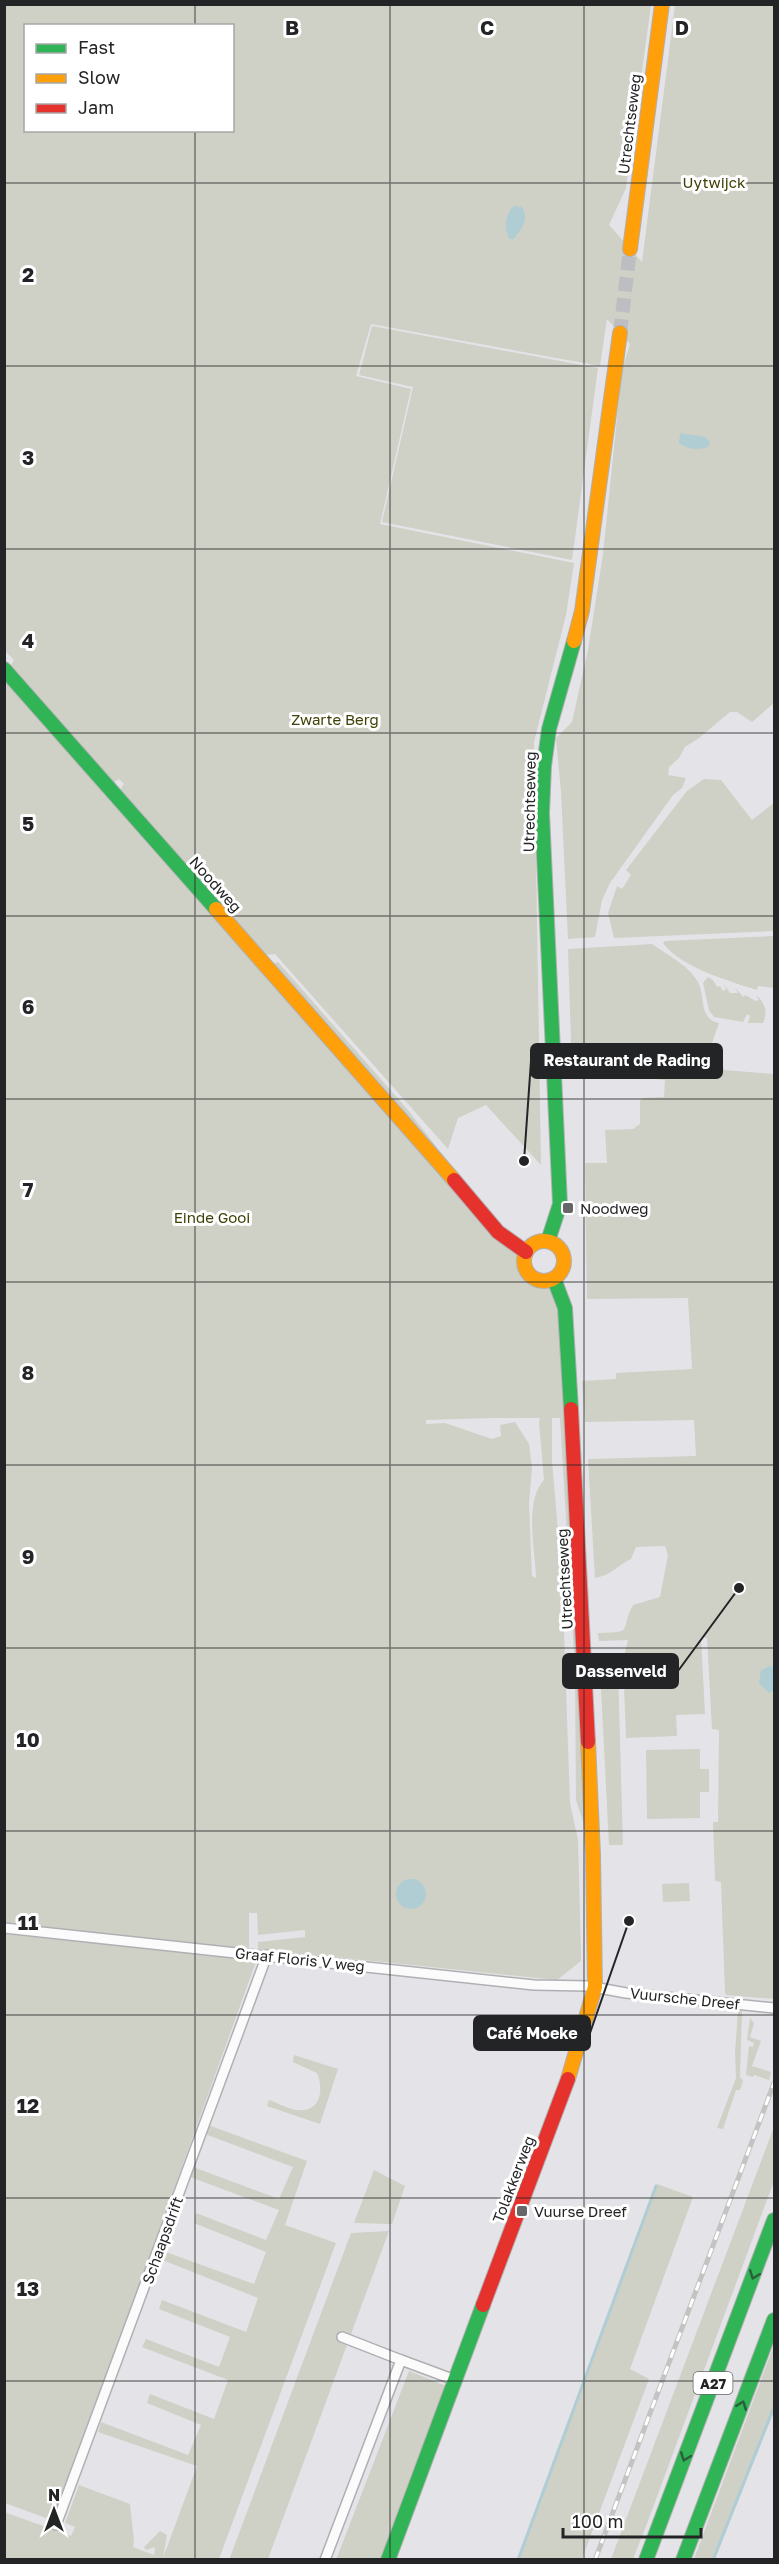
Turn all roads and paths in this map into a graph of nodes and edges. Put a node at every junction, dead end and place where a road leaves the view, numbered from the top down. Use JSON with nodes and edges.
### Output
{"nodes":[{"id":1,"x":662,"y":4,"type":"edge"},
{"id":2,"x":630,"y":249,"type":"tunnel mouth"},
{"id":3,"x":620,"y":333,"type":"tunnel mouth"},
{"id":4,"x":4,"y":669,"type":"edge"},
{"id":5,"x":548,"y":1241,"type":"junction"},
{"id":6,"x":526,"y":1252,"type":"junction"},
{"id":7,"x":554,"y":1278,"type":"junction"},
{"id":8,"x":4,"y":1929,"type":"edge"},
{"id":9,"x":267,"y":1955,"type":"junction"},
{"id":10,"x":595,"y":1987,"type":"junction"},
{"id":11,"x":774,"y":2008,"type":"edge"},
{"id":12,"x":774,"y":2220,"type":"edge"},
{"id":13,"x":774,"y":2320,"type":"edge"},
{"id":14,"x":342,"y":2337,"type":"dead end"},
{"id":15,"x":401,"y":2360,"type":"junction"},
{"id":16,"x":455,"y":2380,"type":"junction"},
{"id":17,"x":57,"y":2525,"type":"dead end"},
{"id":18,"x":325,"y":2559,"type":"edge"},
{"id":19,"x":388,"y":2559,"type":"edge"},
{"id":20,"x":646,"y":2559,"type":"edge"},
{"id":21,"x":683,"y":2559,"type":"edge"}],
"edges":[{"from":1,"to":2,"type":"main road","name":"Utrechtseweg"},
{"from":3,"to":5,"type":"main road","name":"Utrechtseweg"},
{"from":4,"to":6,"type":"main road","name":"Noodweg"},
{"from":5,"to":6,"type":"main road"},
{"from":5,"to":7,"type":"main road"},
{"from":6,"to":7,"type":"main road"},
{"from":7,"to":10,"type":"main road","name":"Utrechtseweg"},
{"from":8,"to":9,"type":"street","name":"Graaf Floris V weg"},
{"from":9,"to":10,"type":"street","name":"Graaf Floris V weg"},
{"from":9,"to":17,"type":"street","name":"Schaapsdrift"},
{"from":10,"to":11,"type":"street","name":"Vuursche Dreef"},
{"from":10,"to":16,"type":"main road","name":"Tolakkerweg"},
{"from":12,"to":20,"type":"main road","number":"A27","one_way":true},
{"from":21,"to":13,"type":"main road","number":"A27","one_way":true},
{"from":14,"to":15,"type":"street"},
{"from":15,"to":16,"type":"street"},
{"from":15,"to":18,"type":"street"},
{"from":16,"to":19,"type":"main road","name":"Tolakkerweg"}]}
